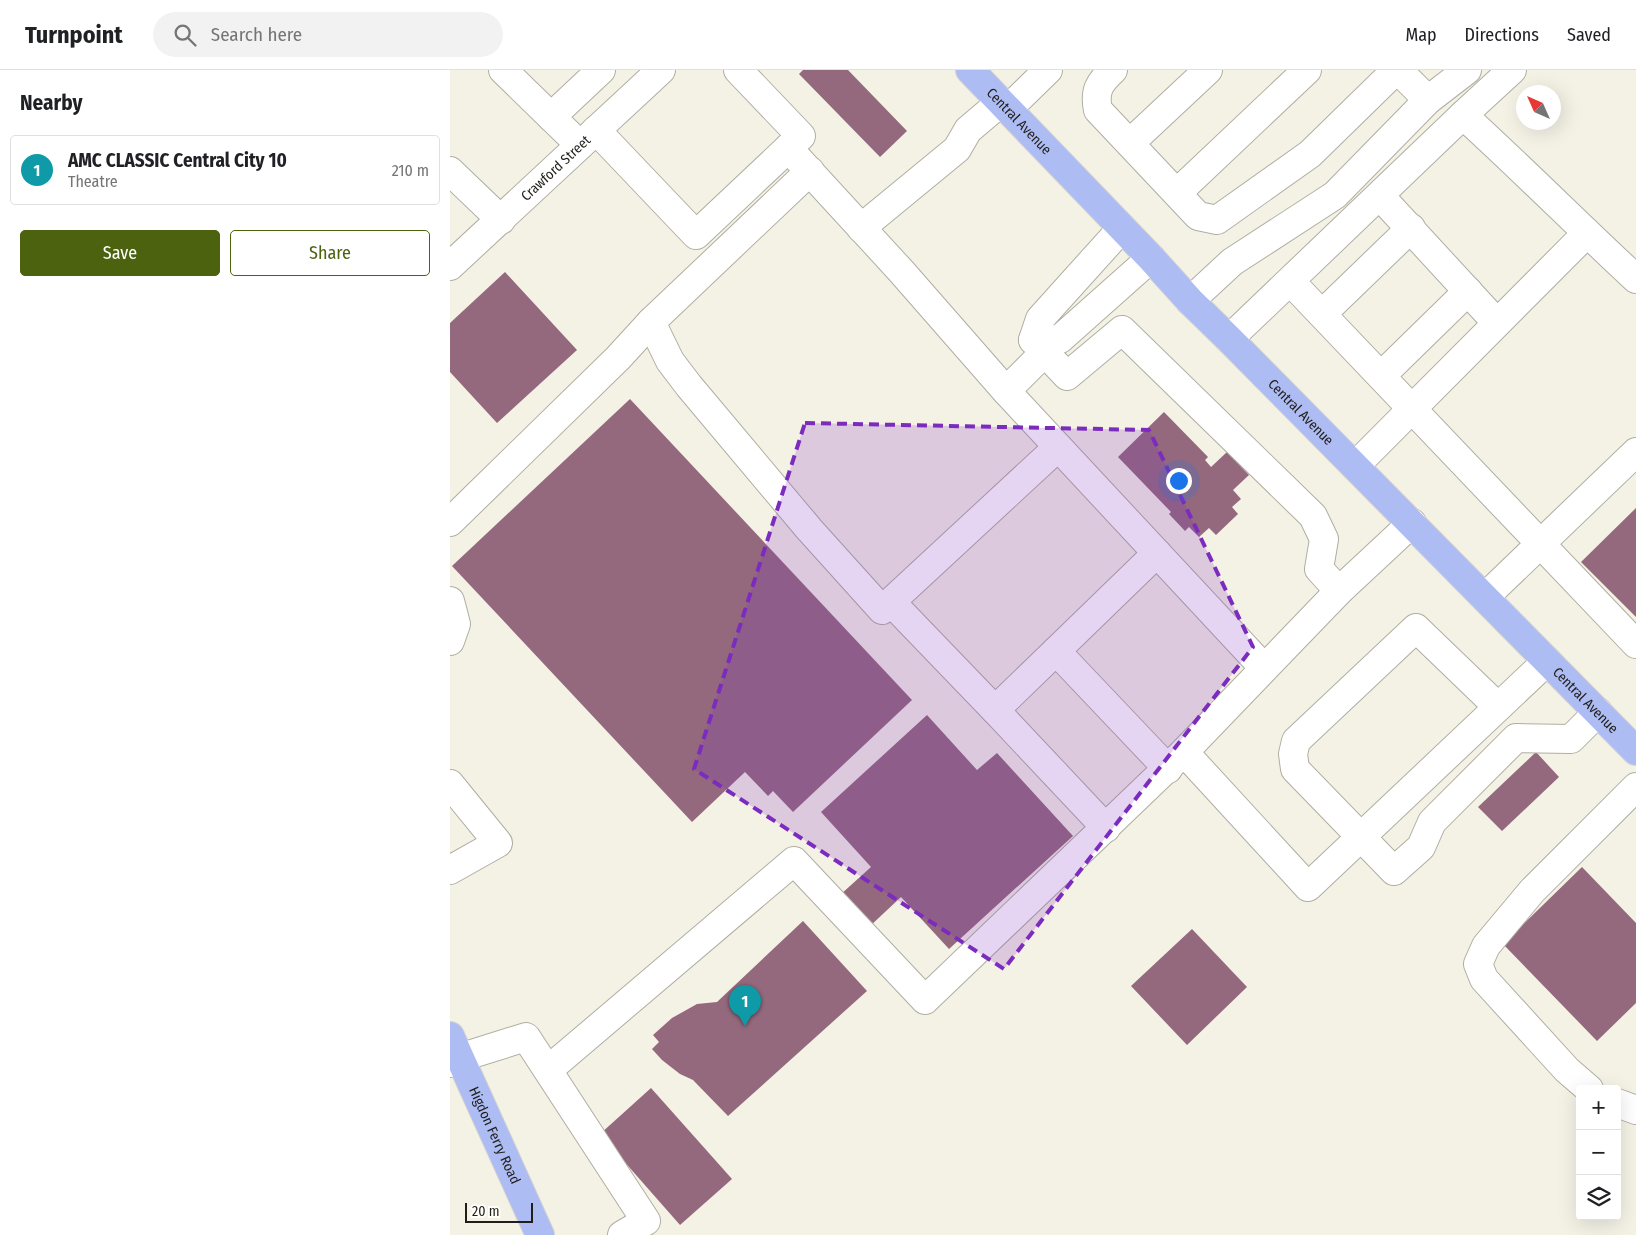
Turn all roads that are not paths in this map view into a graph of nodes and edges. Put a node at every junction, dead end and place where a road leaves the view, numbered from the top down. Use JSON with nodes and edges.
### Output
{"nodes":[{"id":1,"x":503,"y":70,"type":"edge"},
{"id":2,"x":601,"y":70,"type":"edge"},
{"id":3,"x":609,"y":70,"type":"edge"},
{"id":4,"x":661,"y":70,"type":"edge"},
{"id":5,"x":970,"y":70,"type":"edge"},
{"id":6,"x":1048,"y":70,"type":"edge"},
{"id":7,"x":1113,"y":70,"type":"edge"},
{"id":8,"x":1208,"y":70,"type":"edge"},
{"id":9,"x":1307,"y":70,"type":"edge"},
{"id":10,"x":1397,"y":70,"type":"edge"},
{"id":11,"x":1466,"y":70,"type":"edge"},
{"id":12,"x":1512,"y":70,"type":"edge"},
{"id":13,"x":750,"y":74,"type":"edge"},
{"id":14,"x":634,"y":96,"type":"junction"},
{"id":15,"x":1428,"y":100,"type":"junction"},
{"id":16,"x":1005,"y":105,"type":"junction"},
{"id":17,"x":1463,"y":115,"type":"junction"},
{"id":18,"x":551,"y":117,"type":"junction"},
{"id":19,"x":588,"y":138,"type":"junction"},
{"id":20,"x":1130,"y":143,"type":"junction"},
{"id":21,"x":788,"y":148,"type":"junction"},
{"id":22,"x":450,"y":171,"type":"edge"},
{"id":23,"x":810,"y":171,"type":"junction"},
{"id":24,"x":1177,"y":193,"type":"junction"},
{"id":25,"x":1380,"y":196,"type":"junction"},
{"id":26,"x":500,"y":220,"type":"junction"},
{"id":27,"x":861,"y":228,"type":"junction"},
{"id":28,"x":1122,"y":228,"type":"junction"},
{"id":29,"x":1410,"y":228,"type":"junction"},
{"id":30,"x":1586,"y":234,"type":"junction"},
{"id":31,"x":1151,"y":258,"type":"junction"},
{"id":32,"x":450,"y":266,"type":"edge"},
{"id":33,"x":1636,"y":279,"type":"edge"},
{"id":34,"x":1290,"y":282,"type":"junction"},
{"id":35,"x":1468,"y":291,"type":"junction"},
{"id":36,"x":1190,"y":301,"type":"junction"},
{"id":37,"x":1322,"y":314,"type":"junction"},
{"id":38,"x":651,"y":322,"type":"junction"},
{"id":39,"x":1497,"y":323,"type":"junction"},
{"id":40,"x":1229,"y":339,"type":"junction"},
{"id":41,"x":1039,"y":346,"type":"junction"},
{"id":42,"x":1381,"y":376,"type":"junction"},
{"id":43,"x":1006,"y":391,"type":"junction"},
{"id":44,"x":1412,"y":408,"type":"junction"},
{"id":45,"x":1058,"y":448,"type":"junction"},
{"id":46,"x":1636,"y":452,"type":"edge"},
{"id":47,"x":1355,"y":466,"type":"junction"},
{"id":48,"x":450,"y":522,"type":"edge"},
{"id":49,"x":1412,"y":523,"type":"junction"},
{"id":50,"x":1539,"y":543,"type":"junction"},
{"id":51,"x":1157,"y":553,"type":"junction"},
{"id":52,"x":1339,"y":591,"type":"junction"},
{"id":53,"x":1485,"y":597,"type":"junction"},
{"id":54,"x":450,"y":601,"type":"edge"},
{"id":55,"x":891,"y":602,"type":"junction"},
{"id":56,"x":450,"y":641,"type":"edge"},
{"id":57,"x":1636,"y":644,"type":"edge"},
{"id":58,"x":1056,"y":651,"type":"junction"},
{"id":59,"x":1547,"y":661,"type":"junction"},
{"id":60,"x":1264,"y":668,"type":"junction"},
{"id":61,"x":1498,"y":707,"type":"junction"},
{"id":62,"x":995,"y":710,"type":"junction"},
{"id":63,"x":1598,"y":712,"type":"junction"},
{"id":64,"x":1636,"y":751,"type":"edge"},
{"id":65,"x":1176,"y":761,"type":"junction"},
{"id":66,"x":450,"y":784,"type":"edge"},
{"id":67,"x":1636,"y":787,"type":"edge"},
{"id":68,"x":1106,"y":828,"type":"junction"},
{"id":69,"x":1360,"y":837,"type":"junction"},
{"id":70,"x":450,"y":870,"type":"edge"},
{"id":71,"x":453,"y":1052,"type":"edge"},
{"id":72,"x":548,"y":1070,"type":"junction"},
{"id":73,"x":1584,"y":1085,"type":"edge"},
{"id":74,"x":1621,"y":1104,"type":"edge"},
{"id":75,"x":1636,"y":1110,"type":"edge"},
{"id":76,"x":540,"y":1235,"type":"edge"},
{"id":77,"x":622,"y":1235,"type":"edge"}],
"edges":[{"from":1,"to":18,"type":"street"},
{"from":2,"to":18,"type":"street"},
{"from":3,"to":14,"type":"street"},
{"from":4,"to":14,"type":"street","name":"Crawford Street"},
{"from":5,"to":16,"type":"main road","name":"Central Avenue"},
{"from":6,"to":16,"type":"street"},
{"from":7,"to":20,"type":"street"},
{"from":8,"to":20,"type":"street"},
{"from":9,"to":24,"type":"street"},
{"from":10,"to":15,"type":"street"},
{"from":10,"to":24,"type":"street"},
{"from":11,"to":15,"type":"street"},
{"from":12,"to":17,"type":"street"},
{"from":13,"to":21,"type":"street"},
{"from":14,"to":19,"type":"street","name":"Crawford Street"},
{"from":15,"to":36,"type":"street"},
{"from":16,"to":27,"type":"street"},
{"from":16,"to":28,"type":"main road","name":"Central Avenue"},
{"from":17,"to":25,"type":"street"},
{"from":17,"to":30,"type":"street"},
{"from":18,"to":19,"type":"street"},
{"from":19,"to":21,"type":"street"},
{"from":19,"to":26,"type":"street","name":"Crawford Street"},
{"from":20,"to":24,"type":"street"},
{"from":21,"to":23,"type":"street"},
{"from":22,"to":26,"type":"street"},
{"from":23,"to":27,"type":"street"},
{"from":23,"to":38,"type":"street"},
{"from":25,"to":29,"type":"street"},
{"from":25,"to":34,"type":"street"},
{"from":26,"to":32,"type":"street","name":"Crawford Street"},
{"from":27,"to":43,"type":"street"},
{"from":28,"to":31,"type":"main road","name":"Central Avenue"},
{"from":28,"to":41,"type":"street"},
{"from":29,"to":35,"type":"street"},
{"from":29,"to":37,"type":"street"},
{"from":30,"to":33,"type":"street"},
{"from":30,"to":39,"type":"street"},
{"from":31,"to":36,"type":"main road","name":"Central Avenue"},
{"from":31,"to":41,"type":"street"},
{"from":34,"to":37,"type":"street"},
{"from":34,"to":40,"type":"street"},
{"from":35,"to":39,"type":"street"},
{"from":35,"to":42,"type":"street"},
{"from":36,"to":40,"type":"main road","name":"Central Avenue"},
{"from":37,"to":42,"type":"street"},
{"from":38,"to":48,"type":"street"},
{"from":38,"to":55,"type":"street"},
{"from":39,"to":44,"type":"street"},
{"from":40,"to":47,"type":"main road","name":"Central Avenue"},
{"from":41,"to":43,"type":"street"},
{"from":41,"to":52,"type":"street"},
{"from":42,"to":44,"type":"street"},
{"from":43,"to":45,"type":"street"},
{"from":44,"to":47,"type":"street"},
{"from":44,"to":50,"type":"street"},
{"from":45,"to":51,"type":"street"},
{"from":45,"to":55,"type":"street"},
{"from":46,"to":50,"type":"street"},
{"from":47,"to":49,"type":"main road","name":"Central Avenue"},
{"from":49,"to":52,"type":"street"},
{"from":49,"to":53,"type":"main road","name":"Central Avenue"},
{"from":50,"to":53,"type":"street"},
{"from":50,"to":57,"type":"street"},
{"from":51,"to":58,"type":"street"},
{"from":51,"to":60,"type":"street"},
{"from":52,"to":60,"type":"street"},
{"from":53,"to":59,"type":"main road","name":"Central Avenue"},
{"from":54,"to":56,"type":"street"},
{"from":55,"to":62,"type":"street"},
{"from":58,"to":62,"type":"street"},
{"from":58,"to":65,"type":"street"},
{"from":59,"to":61,"type":"street"},
{"from":59,"to":63,"type":"main road","name":"Central Avenue"},
{"from":60,"to":65,"type":"street"},
{"from":61,"to":69,"type":"street"},
{"from":61,"to":69,"type":"street"},
{"from":62,"to":68,"type":"street"},
{"from":63,"to":64,"type":"main road","name":"Central Avenue"},
{"from":63,"to":69,"type":"street"},
{"from":65,"to":68,"type":"street"},
{"from":65,"to":69,"type":"street"},
{"from":66,"to":70,"type":"street"},
{"from":67,"to":73,"type":"street"},
{"from":68,"to":72,"type":"street"},
{"from":71,"to":72,"type":"street"},
{"from":71,"to":76,"type":"main road","name":"Higdon Ferry Road"},
{"from":72,"to":77,"type":"street"},
{"from":74,"to":75,"type":"street"}]}
